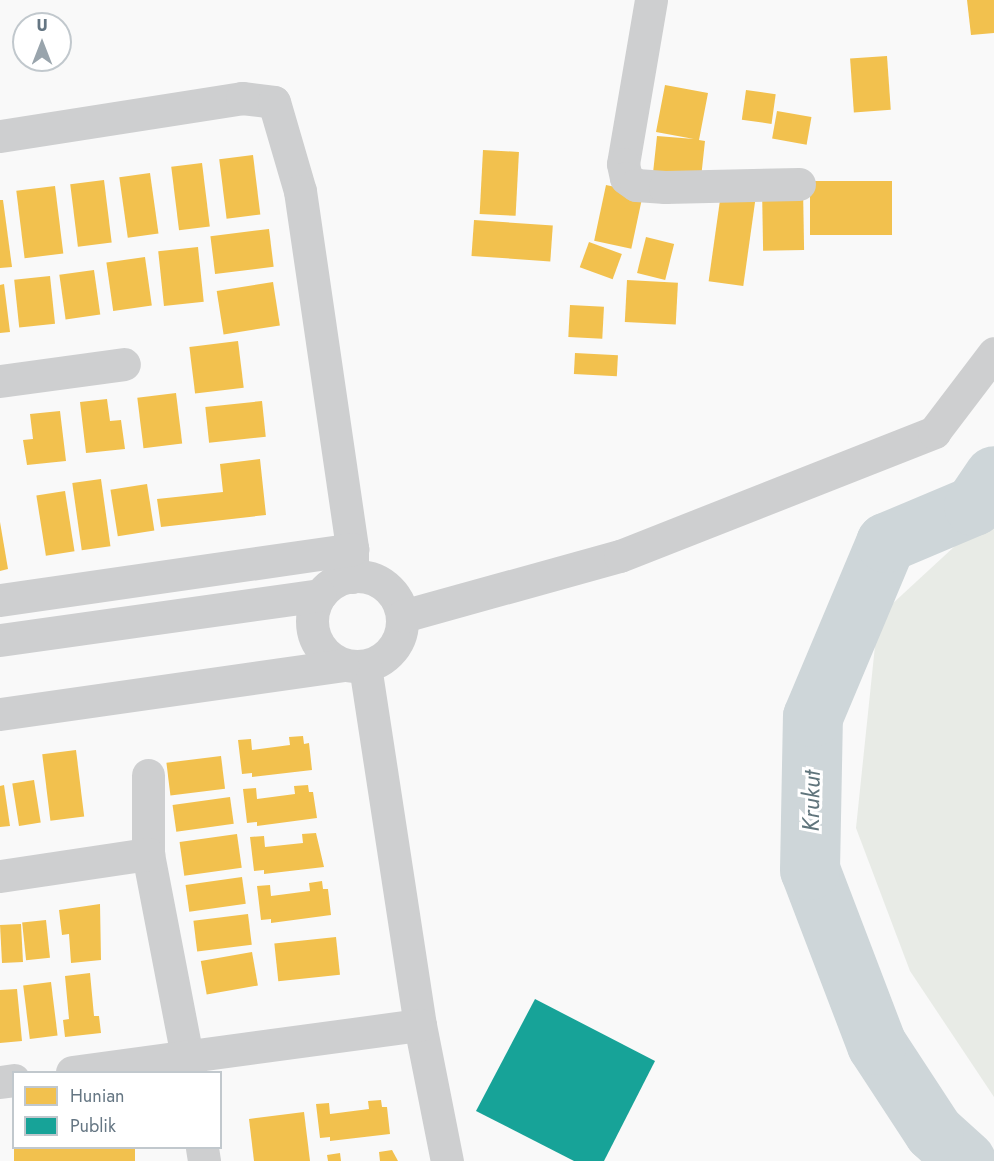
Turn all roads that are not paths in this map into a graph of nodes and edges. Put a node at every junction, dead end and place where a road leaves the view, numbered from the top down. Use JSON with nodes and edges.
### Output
{"nodes":[{"id":1,"x":649,"y":14,"type":"edge"},
{"id":2,"x":0,"y":136,"type":"edge"},
{"id":3,"x":799,"y":184,"type":"dead end"},
{"id":4,"x":994,"y":353,"type":"edge"},
{"id":5,"x":124,"y":364,"type":"dead end"},
{"id":6,"x":0,"y":381,"type":"edge"},
{"id":7,"x":352,"y":563,"type":"junction"},
{"id":8,"x":320,"y":595,"type":"junction"},
{"id":9,"x":0,"y":600,"type":"edge"},
{"id":10,"x":403,"y":616,"type":"junction"},
{"id":11,"x":0,"y":640,"type":"edge"},
{"id":12,"x":354,"y":665,"type":"junction"},
{"id":13,"x":0,"y":714,"type":"edge"},
{"id":14,"x":148,"y":775,"type":"dead end"},
{"id":15,"x":148,"y":854,"type":"junction"},
{"id":16,"x":0,"y":876,"type":"edge"},
{"id":17,"x":420,"y":1025,"type":"junction"},
{"id":18,"x":189,"y":1065,"type":"edge"},
{"id":19,"x":89,"y":1071,"type":"edge"},
{"id":20,"x":447,"y":1161,"type":"edge"}],
"edges":[{"from":1,"to":3,"type":"street"},
{"from":2,"to":7,"type":"street"},
{"from":4,"to":10,"type":"street"},
{"from":5,"to":6,"type":"street"},
{"from":7,"to":8,"type":"street"},
{"from":7,"to":9,"type":"street"},
{"from":7,"to":10,"type":"street"},
{"from":8,"to":11,"type":"street"},
{"from":8,"to":12,"type":"street"},
{"from":10,"to":12,"type":"street"},
{"from":12,"to":13,"type":"street"},
{"from":12,"to":17,"type":"street"},
{"from":14,"to":15,"type":"street"},
{"from":15,"to":16,"type":"street"},
{"from":15,"to":18,"type":"street"},
{"from":17,"to":18,"type":"street"},
{"from":17,"to":20,"type":"street"},
{"from":18,"to":19,"type":"street"}]}
